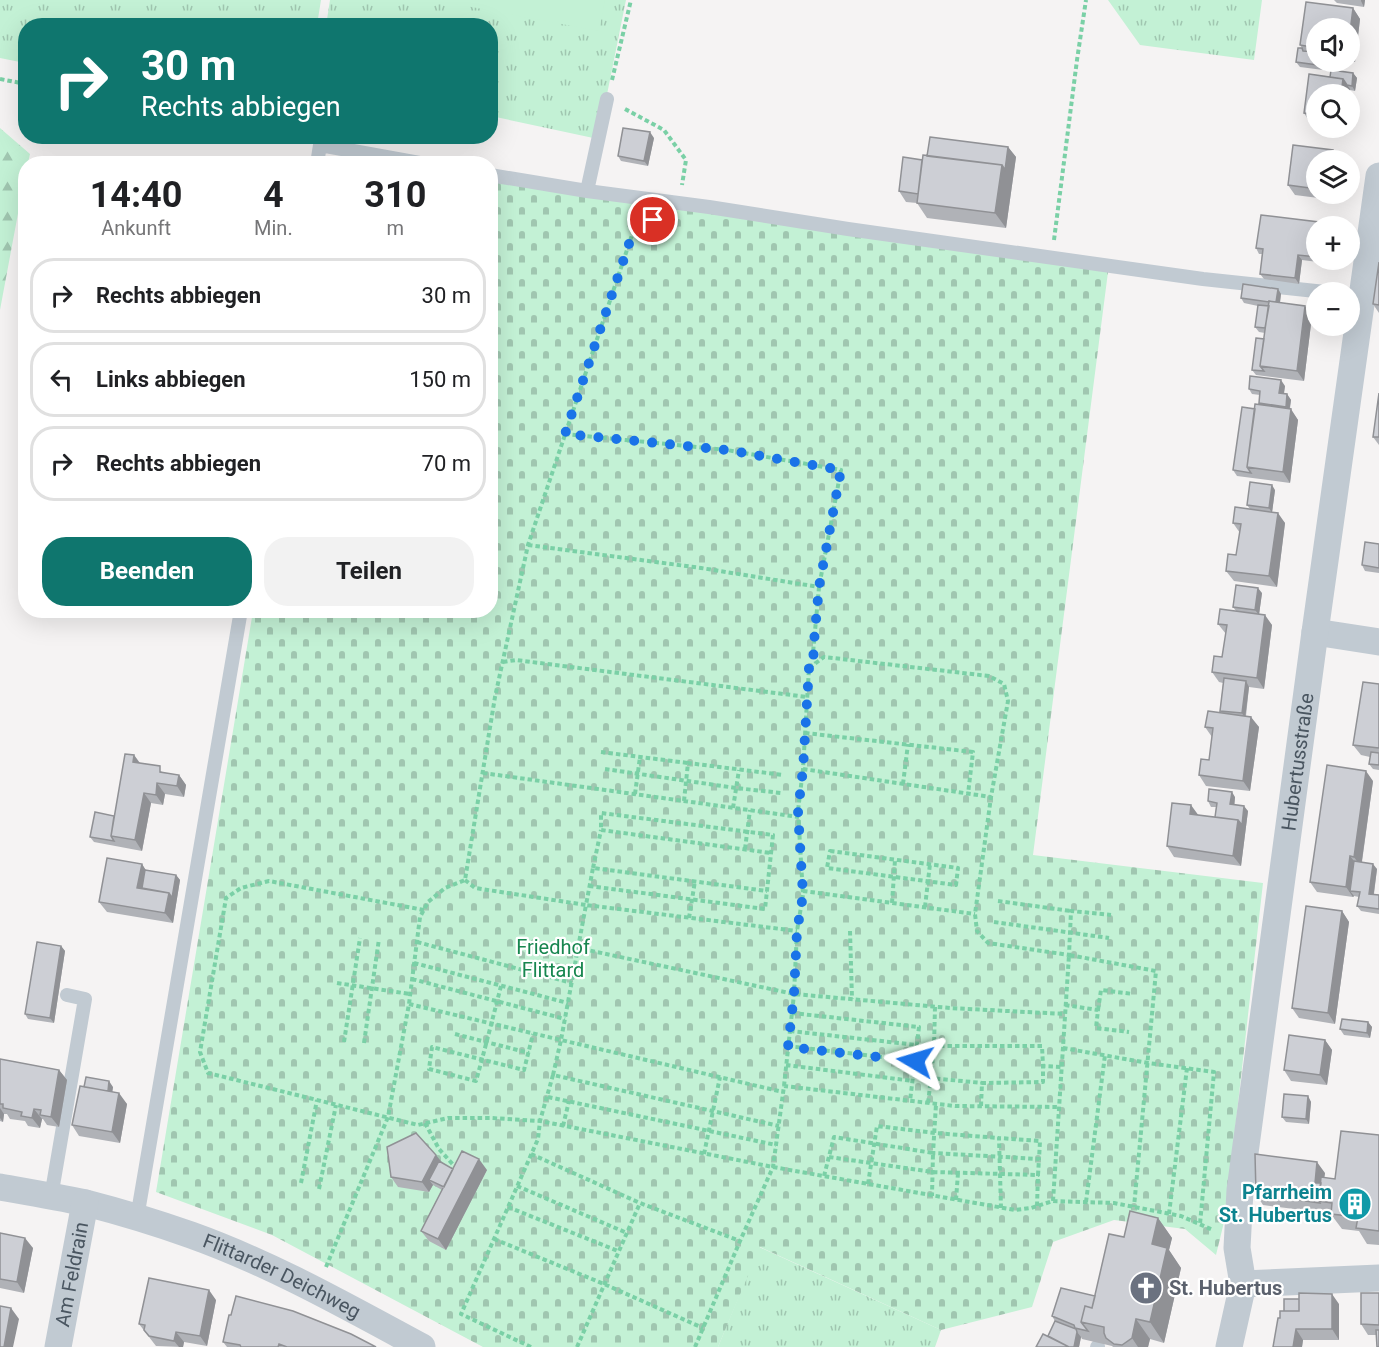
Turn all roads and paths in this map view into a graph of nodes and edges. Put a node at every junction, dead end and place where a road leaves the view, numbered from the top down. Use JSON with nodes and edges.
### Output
{"nodes":[{"id":1,"x":631,"y":0,"type":"edge"},
{"id":2,"x":1086,"y":0,"type":"edge"},
{"id":3,"x":0,"y":79,"type":"edge"},
{"id":4,"x":18,"y":82,"type":"edge"},
{"id":5,"x":607,"y":99,"type":"junction"},
{"id":6,"x":318,"y":156,"type":"edge"},
{"id":7,"x":381,"y":156,"type":"edge"},
{"id":8,"x":498,"y":176,"type":"edge"},
{"id":9,"x":1379,"y":176,"type":"edge"},
{"id":10,"x":587,"y":191,"type":"junction"},
{"id":11,"x":679,"y":204,"type":"junction"},
{"id":12,"x":1050,"y":257,"type":"junction"},
{"id":13,"x":1359,"y":282,"type":"edge"},
{"id":14,"x":1306,"y":290,"type":"edge"},
{"id":15,"x":1351,"y":336,"type":"edge"},
{"id":16,"x":565,"y":434,"type":"junction"},
{"id":17,"x":528,"y":545,"type":"junction"},
{"id":18,"x":819,"y":587,"type":"junction"},
{"id":19,"x":240,"y":618,"type":"edge"},
{"id":20,"x":1315,"y":632,"type":"junction"},
{"id":21,"x":1379,"y":642,"type":"edge"},
{"id":22,"x":503,"y":662,"type":"junction"},
{"id":23,"x":816,"y":663,"type":"junction"},
{"id":24,"x":807,"y":697,"type":"junction"},
{"id":25,"x":805,"y":733,"type":"junction"},
{"id":26,"x":909,"y":744,"type":"junction"},
{"id":27,"x":601,"y":752,"type":"dead end"},
{"id":28,"x":640,"y":757,"type":"junction"},
{"id":29,"x":688,"y":763,"type":"junction"},
{"id":30,"x":605,"y":769,"type":"dead end"},
{"id":31,"x":803,"y":769,"type":"junction"},
{"id":32,"x":739,"y":770,"type":"junction"},
{"id":33,"x":483,"y":773,"type":"junction"},
{"id":34,"x":638,"y":774,"type":"junction"},
{"id":35,"x":783,"y":775,"type":"dead end"},
{"id":36,"x":686,"y":781,"type":"junction"},
{"id":37,"x":903,"y":784,"type":"junction"},
{"id":38,"x":736,"y":788,"type":"junction"},
{"id":39,"x":781,"y":793,"type":"dead end"},
{"id":40,"x":635,"y":794,"type":"junction"},
{"id":41,"x":968,"y":794,"type":"junction"},
{"id":42,"x":991,"y":797,"type":"junction"},
{"id":43,"x":684,"y":801,"type":"junction"},
{"id":44,"x":733,"y":808,"type":"junction"},
{"id":45,"x":750,"y":810,"type":"junction"},
{"id":46,"x":799,"y":817,"type":"junction"},
{"id":47,"x":601,"y":830,"type":"junction"},
{"id":48,"x":747,"y":832,"type":"junction"},
{"id":49,"x":746,"y":849,"type":"junction"},
{"id":50,"x":771,"y":853,"type":"junction"},
{"id":51,"x":895,"y":860,"type":"junction"},
{"id":52,"x":930,"y":864,"type":"junction"},
{"id":53,"x":593,"y":868,"type":"junction"},
{"id":54,"x":895,"y":877,"type":"junction"},
{"id":55,"x":465,"y":880,"type":"junction"},
{"id":56,"x":694,"y":881,"type":"junction"},
{"id":57,"x":927,"y":881,"type":"junction"},
{"id":58,"x":589,"y":886,"type":"junction"},
{"id":59,"x":767,"y":891,"type":"junction"},
{"id":60,"x":802,"y":891,"type":"junction"},
{"id":61,"x":691,"y":899,"type":"junction"},
{"id":62,"x":998,"y":901,"type":"dead end"},
{"id":63,"x":892,"y":903,"type":"junction"},
{"id":64,"x":586,"y":905,"type":"junction"},
{"id":65,"x":926,"y":907,"type":"junction"},
{"id":66,"x":424,"y":910,"type":"junction"},
{"id":67,"x":1071,"y":911,"type":"junction"},
{"id":68,"x":975,"y":914,"type":"junction"},
{"id":69,"x":1111,"y":915,"type":"dead end"},
{"id":70,"x":689,"y":918,"type":"junction"},
{"id":71,"x":994,"y":922,"type":"dead end"},
{"id":72,"x":797,"y":931,"type":"junction"},
{"id":73,"x":850,"y":931,"type":"dead end"},
{"id":74,"x":1070,"y":931,"type":"junction"},
{"id":75,"x":360,"y":938,"type":"dead end"},
{"id":76,"x":1109,"y":938,"type":"dead end"},
{"id":77,"x":379,"y":939,"type":"dead end"},
{"id":78,"x":417,"y":942,"type":"junction"},
{"id":79,"x":578,"y":948,"type":"junction"},
{"id":80,"x":1069,"y":955,"type":"junction"},
{"id":81,"x":414,"y":963,"type":"junction"},
{"id":82,"x":412,"y":980,"type":"junction"},
{"id":83,"x":337,"y":983,"type":"dead end"},
{"id":84,"x":572,"y":983,"type":"junction"},
{"id":85,"x":352,"y":985,"type":"junction"},
{"id":86,"x":501,"y":986,"type":"junction"},
{"id":87,"x":373,"y":988,"type":"junction"},
{"id":88,"x":411,"y":994,"type":"junction"},
{"id":89,"x":794,"y":994,"type":"junction"},
{"id":90,"x":1133,"y":994,"type":"dead end"},
{"id":91,"x":67,"y":995,"type":"dead end"},
{"id":92,"x":852,"y":999,"type":"junction"},
{"id":93,"x":497,"y":1002,"type":"junction"},
{"id":94,"x":568,"y":1003,"type":"junction"},
{"id":95,"x":409,"y":1004,"type":"junction"},
{"id":96,"x":1065,"y":1005,"type":"junction"},
{"id":97,"x":935,"y":1007,"type":"junction"},
{"id":98,"x":1098,"y":1010,"type":"junction"},
{"id":99,"x":792,"y":1013,"type":"junction"},
{"id":100,"x":1065,"y":1014,"type":"junction"},
{"id":101,"x":565,"y":1019,"type":"junction"},
{"id":102,"x":492,"y":1024,"type":"junction"},
{"id":103,"x":790,"y":1031,"type":"junction"},
{"id":104,"x":1129,"y":1032,"type":"dead end"},
{"id":105,"x":455,"y":1034,"type":"dead end"},
{"id":106,"x":533,"y":1034,"type":"junction"},
{"id":107,"x":561,"y":1040,"type":"junction"},
{"id":108,"x":344,"y":1042,"type":"dead end"},
{"id":109,"x":364,"y":1043,"type":"dead end"},
{"id":110,"x":486,"y":1043,"type":"junction"},
{"id":111,"x":917,"y":1045,"type":"junction"},
{"id":112,"x":934,"y":1046,"type":"junction"},
{"id":113,"x":788,"y":1047,"type":"junction"},
{"id":114,"x":1063,"y":1048,"type":"junction"},
{"id":115,"x":529,"y":1053,"type":"junction"},
{"id":116,"x":1105,"y":1055,"type":"junction"},
{"id":117,"x":482,"y":1060,"type":"junction"},
{"id":118,"x":915,"y":1061,"type":"junction"},
{"id":119,"x":1148,"y":1063,"type":"junction"},
{"id":120,"x":786,"y":1065,"type":"junction"},
{"id":121,"x":1043,"y":1066,"type":"junction"},
{"id":122,"x":1061,"y":1067,"type":"junction"},
{"id":123,"x":1187,"y":1068,"type":"junction"},
{"id":124,"x":553,"y":1075,"type":"junction"},
{"id":125,"x":720,"y":1077,"type":"junction"},
{"id":126,"x":931,"y":1078,"type":"junction"},
{"id":127,"x":913,"y":1081,"type":"junction"},
{"id":128,"x":982,"y":1083,"type":"junction"},
{"id":129,"x":784,"y":1086,"type":"junction"},
{"id":130,"x":783,"y":1092,"type":"junction"},
{"id":131,"x":547,"y":1097,"type":"junction"},
{"id":132,"x":317,"y":1100,"type":"junction"},
{"id":133,"x":568,"y":1101,"type":"junction"},
{"id":134,"x":910,"y":1101,"type":"junction"},
{"id":135,"x":928,"y":1103,"type":"junction"},
{"id":136,"x":936,"y":1104,"type":"junction"},
{"id":137,"x":336,"y":1105,"type":"junction"},
{"id":138,"x":981,"y":1106,"type":"junction"},
{"id":139,"x":1059,"y":1107,"type":"junction"},
{"id":140,"x":713,"y":1111,"type":"junction"},
{"id":141,"x":388,"y":1118,"type":"junction"},
{"id":142,"x":540,"y":1121,"type":"junction"},
{"id":143,"x":425,"y":1123,"type":"junction"},
{"id":144,"x":563,"y":1126,"type":"junction"},
{"id":145,"x":779,"y":1126,"type":"junction"},
{"id":146,"x":709,"y":1131,"type":"junction"},
{"id":147,"x":935,"y":1133,"type":"junction"},
{"id":148,"x":999,"y":1138,"type":"junction"},
{"id":149,"x":874,"y":1144,"type":"junction"},
{"id":150,"x":776,"y":1145,"type":"junction"},
{"id":151,"x":933,"y":1153,"type":"junction"},
{"id":152,"x":531,"y":1154,"type":"junction"},
{"id":153,"x":704,"y":1154,"type":"junction"},
{"id":154,"x":829,"y":1157,"type":"junction"},
{"id":155,"x":1000,"y":1157,"type":"junction"},
{"id":156,"x":1039,"y":1159,"type":"junction"},
{"id":157,"x":871,"y":1163,"type":"junction"},
{"id":158,"x":772,"y":1167,"type":"junction"},
{"id":159,"x":459,"y":1171,"type":"edge"},
{"id":160,"x":933,"y":1172,"type":"junction"},
{"id":161,"x":958,"y":1173,"type":"junction"},
{"id":162,"x":1000,"y":1174,"type":"junction"},
{"id":163,"x":1038,"y":1175,"type":"junction"},
{"id":164,"x":825,"y":1176,"type":"junction"},
{"id":165,"x":301,"y":1183,"type":"dead end"},
{"id":166,"x":868,"y":1184,"type":"junction"},
{"id":167,"x":517,"y":1186,"type":"junction"},
{"id":168,"x":0,"y":1187,"type":"edge"},
{"id":169,"x":319,"y":1189,"type":"dead end"},
{"id":170,"x":932,"y":1196,"type":"junction"},
{"id":171,"x":51,"y":1197,"type":"junction"},
{"id":172,"x":957,"y":1200,"type":"junction"},
{"id":173,"x":1053,"y":1201,"type":"junction"},
{"id":174,"x":1086,"y":1202,"type":"junction"},
{"id":175,"x":85,"y":1203,"type":"junction"},
{"id":176,"x":640,"y":1203,"type":"junction"},
{"id":177,"x":1038,"y":1206,"type":"junction"},
{"id":178,"x":1134,"y":1207,"type":"junction"},
{"id":179,"x":508,"y":1208,"type":"junction"},
{"id":180,"x":1002,"y":1208,"type":"junction"},
{"id":181,"x":1169,"y":1214,"type":"junction"},
{"id":182,"x":137,"y":1218,"type":"junction"},
{"id":183,"x":1200,"y":1224,"type":"junction"},
{"id":184,"x":627,"y":1233,"type":"junction"},
{"id":185,"x":494,"y":1239,"type":"junction"},
{"id":186,"x":740,"y":1240,"type":"junction"},
{"id":187,"x":1237,"y":1248,"type":"junction"},
{"id":188,"x":618,"y":1251,"type":"junction"},
{"id":189,"x":1379,"y":1278,"type":"edge"},
{"id":190,"x":604,"y":1284,"type":"junction"},
{"id":191,"x":1243,"y":1284,"type":"junction"},
{"id":192,"x":314,"y":1289,"type":"junction"},
{"id":193,"x":703,"y":1328,"type":"junction"},
{"id":194,"x":58,"y":1347,"type":"edge"},
{"id":195,"x":422,"y":1347,"type":"edge"},
{"id":196,"x":531,"y":1347,"type":"edge"},
{"id":197,"x":577,"y":1347,"type":"edge"},
{"id":198,"x":695,"y":1347,"type":"edge"},
{"id":199,"x":1229,"y":1347,"type":"edge"}],
"edges":[{"from":1,"to":5,"type":"path"},
{"from":2,"to":12,"type":"path"},
{"from":3,"to":4,"type":"path"},
{"from":5,"to":10,"type":"lane"},
{"from":5,"to":11,"type":"path"},
{"from":6,"to":7,"type":"lane"},
{"from":8,"to":10,"type":"lane"},
{"from":9,"to":13,"type":"street","name":"Hubertusstraße"},
{"from":10,"to":11,"type":"lane"},
{"from":11,"to":12,"type":"lane"},
{"from":11,"to":16,"type":"path"},
{"from":12,"to":14,"type":"lane"},
{"from":15,"to":20,"type":"street","name":"Hubertusstraße"},
{"from":16,"to":17,"type":"path"},
{"from":16,"to":18,"type":"path"},
{"from":17,"to":18,"type":"path"},
{"from":17,"to":22,"type":"path"},
{"from":18,"to":23,"type":"path"},
{"from":19,"to":182,"type":"lane"},
{"from":20,"to":21,"type":"street"},
{"from":20,"to":187,"type":"street","name":"Hubertusstraße"},
{"from":22,"to":24,"type":"path"},
{"from":22,"to":33,"type":"path"},
{"from":23,"to":24,"type":"path"},
{"from":23,"to":42,"type":"path"},
{"from":24,"to":25,"type":"path"},
{"from":25,"to":26,"type":"path"},
{"from":25,"to":31,"type":"path"},
{"from":26,"to":37,"type":"path"},
{"from":26,"to":41,"type":"path"},
{"from":27,"to":28,"type":"path"},
{"from":28,"to":29,"type":"path"},
{"from":28,"to":34,"type":"path"},
{"from":29,"to":32,"type":"path"},
{"from":29,"to":36,"type":"path"},
{"from":30,"to":34,"type":"path"},
{"from":31,"to":37,"type":"path"},
{"from":31,"to":46,"type":"path"},
{"from":32,"to":35,"type":"path"},
{"from":32,"to":38,"type":"path"},
{"from":33,"to":40,"type":"path"},
{"from":33,"to":55,"type":"path"},
{"from":34,"to":36,"type":"path"},
{"from":34,"to":40,"type":"path"},
{"from":36,"to":38,"type":"path"},
{"from":36,"to":43,"type":"path"},
{"from":37,"to":41,"type":"path"},
{"from":38,"to":39,"type":"path"},
{"from":38,"to":44,"type":"path"},
{"from":40,"to":43,"type":"path"},
{"from":41,"to":42,"type":"path"},
{"from":42,"to":68,"type":"path"},
{"from":43,"to":44,"type":"path"},
{"from":44,"to":45,"type":"path"},
{"from":45,"to":46,"type":"path"},
{"from":45,"to":48,"type":"path"},
{"from":46,"to":60,"type":"path"},
{"from":47,"to":48,"type":"path"},
{"from":47,"to":49,"type":"path"},
{"from":47,"to":53,"type":"path"},
{"from":48,"to":49,"type":"path"},
{"from":48,"to":50,"type":"path"},
{"from":49,"to":50,"type":"path"},
{"from":50,"to":59,"type":"path"},
{"from":51,"to":52,"type":"path"},
{"from":51,"to":54,"type":"path"},
{"from":51,"to":54,"type":"path"},
{"from":52,"to":57,"type":"path"},
{"from":52,"to":57,"type":"path"},
{"from":53,"to":56,"type":"path"},
{"from":53,"to":58,"type":"path"},
{"from":54,"to":57,"type":"path"},
{"from":54,"to":63,"type":"path"},
{"from":55,"to":64,"type":"path"},
{"from":55,"to":66,"type":"path"},
{"from":56,"to":59,"type":"path"},
{"from":56,"to":61,"type":"path"},
{"from":57,"to":65,"type":"path"},
{"from":58,"to":61,"type":"path"},
{"from":58,"to":64,"type":"path"},
{"from":59,"to":61,"type":"path"},
{"from":60,"to":63,"type":"path"},
{"from":60,"to":72,"type":"path"},
{"from":61,"to":70,"type":"path"},
{"from":62,"to":67,"type":"path"},
{"from":63,"to":65,"type":"path"},
{"from":64,"to":70,"type":"path"},
{"from":64,"to":79,"type":"path"},
{"from":65,"to":68,"type":"path"},
{"from":66,"to":78,"type":"path"},
{"from":66,"to":132,"type":"path"},
{"from":67,"to":69,"type":"path"},
{"from":67,"to":74,"type":"path"},
{"from":68,"to":80,"type":"path"},
{"from":70,"to":72,"type":"path"},
{"from":71,"to":74,"type":"path"},
{"from":72,"to":89,"type":"path"},
{"from":73,"to":92,"type":"path"},
{"from":74,"to":76,"type":"path"},
{"from":74,"to":80,"type":"path"},
{"from":75,"to":85,"type":"path"},
{"from":77,"to":87,"type":"path"},
{"from":78,"to":81,"type":"path"},
{"from":78,"to":84,"type":"path"},
{"from":79,"to":84,"type":"path"},
{"from":79,"to":89,"type":"path"},
{"from":80,"to":96,"type":"path"},
{"from":80,"to":119,"type":"path"},
{"from":81,"to":82,"type":"path"},
{"from":81,"to":86,"type":"path"},
{"from":82,"to":88,"type":"path"},
{"from":82,"to":93,"type":"path"},
{"from":83,"to":85,"type":"path"},
{"from":84,"to":94,"type":"path"},
{"from":85,"to":87,"type":"path"},
{"from":85,"to":108,"type":"path"},
{"from":86,"to":93,"type":"path"},
{"from":86,"to":94,"type":"path"},
{"from":87,"to":88,"type":"path"},
{"from":87,"to":109,"type":"path"},
{"from":88,"to":95,"type":"path"},
{"from":89,"to":92,"type":"path"},
{"from":89,"to":99,"type":"path"},
{"from":90,"to":98,"type":"path"},
{"from":91,"to":171,"type":"lane"},
{"from":92,"to":97,"type":"path"},
{"from":93,"to":101,"type":"path"},
{"from":93,"to":102,"type":"path"},
{"from":94,"to":101,"type":"path"},
{"from":95,"to":102,"type":"path"},
{"from":95,"to":141,"type":"path"},
{"from":96,"to":98,"type":"path"},
{"from":96,"to":100,"type":"path"},
{"from":97,"to":100,"type":"path"},
{"from":97,"to":112,"type":"path"},
{"from":98,"to":104,"type":"path"},
{"from":99,"to":103,"type":"path"},
{"from":99,"to":111,"type":"path"},
{"from":100,"to":114,"type":"path"},
{"from":101,"to":107,"type":"path"},
{"from":102,"to":106,"type":"path"},
{"from":102,"to":110,"type":"path"},
{"from":103,"to":111,"type":"path"},
{"from":103,"to":113,"type":"path"},
{"from":105,"to":110,"type":"path"},
{"from":106,"to":107,"type":"path"},
{"from":106,"to":115,"type":"path"},
{"from":107,"to":124,"type":"path"},
{"from":107,"to":125,"type":"path"},
{"from":110,"to":115,"type":"path"},
{"from":110,"to":117,"type":"path"},
{"from":111,"to":118,"type":"path"},
{"from":112,"to":121,"type":"path"},
{"from":112,"to":126,"type":"path"},
{"from":113,"to":118,"type":"path"},
{"from":113,"to":120,"type":"path"},
{"from":114,"to":116,"type":"path"},
{"from":114,"to":122,"type":"path"},
{"from":115,"to":117,"type":"path"},
{"from":116,"to":119,"type":"path"},
{"from":116,"to":174,"type":"path"},
{"from":117,"to":117,"type":"path"},
{"from":118,"to":127,"type":"path"},
{"from":119,"to":123,"type":"path"},
{"from":119,"to":178,"type":"path"},
{"from":120,"to":127,"type":"path"},
{"from":120,"to":129,"type":"path"},
{"from":121,"to":122,"type":"path"},
{"from":121,"to":128,"type":"path"},
{"from":122,"to":139,"type":"path"},
{"from":123,"to":181,"type":"path"},
{"from":123,"to":183,"type":"path"},
{"from":124,"to":131,"type":"path"},
{"from":124,"to":140,"type":"path"},
{"from":125,"to":130,"type":"path"},
{"from":125,"to":140,"type":"path"},
{"from":126,"to":128,"type":"path"},
{"from":126,"to":135,"type":"path"},
{"from":127,"to":134,"type":"path"},
{"from":128,"to":138,"type":"path"},
{"from":129,"to":130,"type":"path"},
{"from":129,"to":134,"type":"path"},
{"from":130,"to":145,"type":"path"},
{"from":131,"to":133,"type":"path"},
{"from":131,"to":142,"type":"path"},
{"from":132,"to":137,"type":"path"},
{"from":132,"to":165,"type":"path"},
{"from":133,"to":144,"type":"path"},
{"from":133,"to":146,"type":"path"},
{"from":134,"to":135,"type":"path"},
{"from":135,"to":136,"type":"path"},
{"from":136,"to":138,"type":"path"},
{"from":136,"to":147,"type":"path"},
{"from":137,"to":141,"type":"path"},
{"from":137,"to":169,"type":"path"},
{"from":138,"to":139,"type":"path"},
{"from":139,"to":173,"type":"path"},
{"from":140,"to":145,"type":"path"},
{"from":140,"to":146,"type":"path"},
{"from":141,"to":143,"type":"path"},
{"from":141,"to":192,"type":"path"},
{"from":142,"to":143,"type":"path"},
{"from":142,"to":144,"type":"path"},
{"from":142,"to":152,"type":"path"},
{"from":143,"to":159,"type":"path"},
{"from":144,"to":153,"type":"path"},
{"from":145,"to":150,"type":"path"},
{"from":146,"to":150,"type":"path"},
{"from":146,"to":153,"type":"path"},
{"from":147,"to":148,"type":"path"},
{"from":147,"to":149,"type":"path"},
{"from":147,"to":151,"type":"path"},
{"from":148,"to":155,"type":"path"},
{"from":148,"to":156,"type":"path"},
{"from":149,"to":151,"type":"path"},
{"from":149,"to":154,"type":"path"},
{"from":149,"to":157,"type":"path"},
{"from":150,"to":158,"type":"path"},
{"from":151,"to":155,"type":"path"},
{"from":151,"to":160,"type":"path"},
{"from":152,"to":167,"type":"path"},
{"from":152,"to":176,"type":"path"},
{"from":153,"to":158,"type":"path"},
{"from":154,"to":157,"type":"path"},
{"from":154,"to":164,"type":"path"},
{"from":155,"to":156,"type":"path"},
{"from":155,"to":162,"type":"path"},
{"from":156,"to":163,"type":"path"},
{"from":157,"to":160,"type":"path"},
{"from":157,"to":166,"type":"path"},
{"from":158,"to":164,"type":"path"},
{"from":158,"to":186,"type":"path"},
{"from":160,"to":161,"type":"path"},
{"from":160,"to":170,"type":"path"},
{"from":161,"to":162,"type":"path"},
{"from":161,"to":172,"type":"path"},
{"from":162,"to":163,"type":"path"},
{"from":162,"to":180,"type":"path"},
{"from":163,"to":177,"type":"path"},
{"from":164,"to":166,"type":"path"},
{"from":166,"to":170,"type":"path"},
{"from":167,"to":179,"type":"path"},
{"from":167,"to":184,"type":"path"},
{"from":168,"to":171,"type":"street","name":"Flittarder Deichweg"},
{"from":170,"to":172,"type":"path"},
{"from":171,"to":175,"type":"street","name":"Flittarder Deichweg"},
{"from":172,"to":180,"type":"path"},
{"from":173,"to":174,"type":"path"},
{"from":173,"to":177,"type":"path"},
{"from":174,"to":178,"type":"path"},
{"from":175,"to":182,"type":"street","name":"Flittarder Deichweg"},
{"from":175,"to":194,"type":"street","name":"Am Feldrain"},
{"from":176,"to":184,"type":"path"},
{"from":176,"to":186,"type":"path"},
{"from":177,"to":180,"type":"path"},
{"from":178,"to":181,"type":"path"},
{"from":179,"to":185,"type":"path"},
{"from":179,"to":188,"type":"path"},
{"from":181,"to":183,"type":"path"},
{"from":182,"to":192,"type":"street","name":"Flittarder Deichweg"},
{"from":183,"to":187,"type":"path"},
{"from":184,"to":188,"type":"path"},
{"from":185,"to":190,"type":"path"},
{"from":185,"to":196,"type":"path"},
{"from":186,"to":193,"type":"path"},
{"from":187,"to":191,"type":"street","name":"Hubertusstraße"},
{"from":188,"to":190,"type":"path"},
{"from":189,"to":191,"type":"street"},
{"from":190,"to":193,"type":"path"},
{"from":190,"to":197,"type":"path"},
{"from":191,"to":199,"type":"street","name":"Hubertusstraße"},
{"from":192,"to":195,"type":"street","name":"Flittarder Deichweg"},
{"from":193,"to":198,"type":"path"}]}
